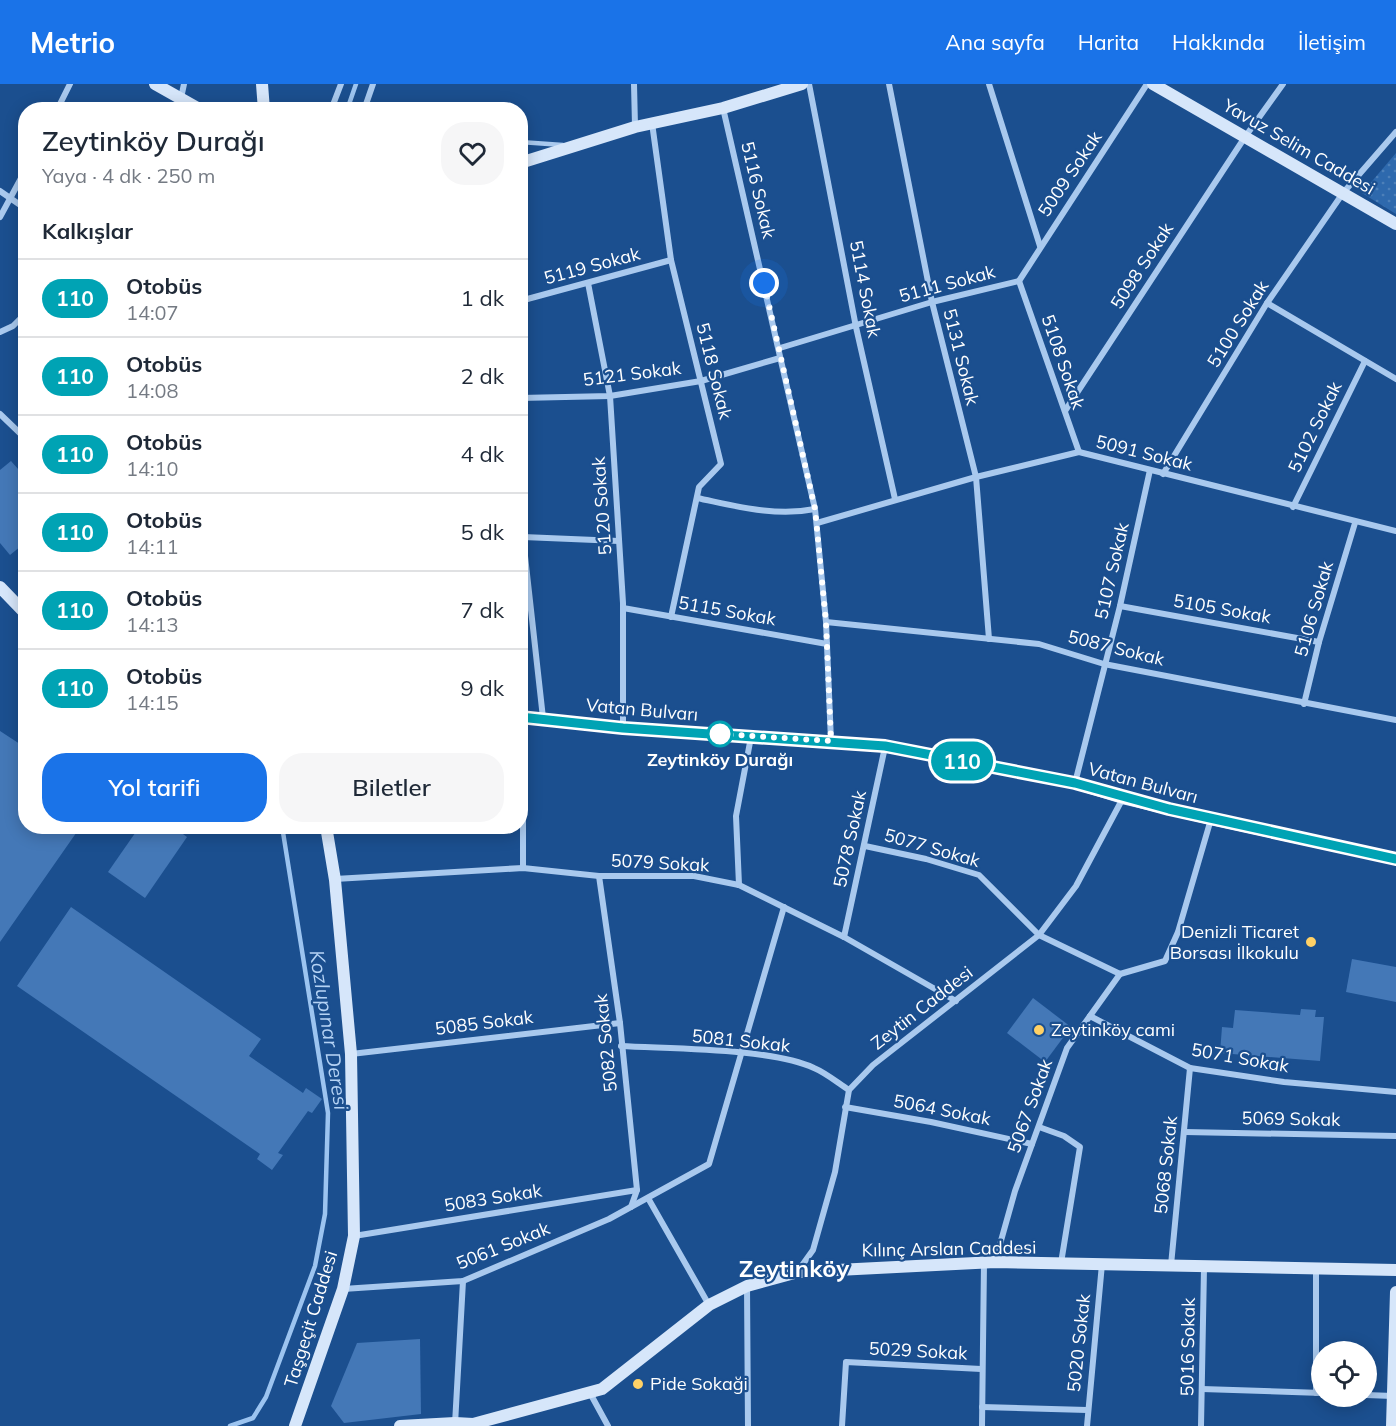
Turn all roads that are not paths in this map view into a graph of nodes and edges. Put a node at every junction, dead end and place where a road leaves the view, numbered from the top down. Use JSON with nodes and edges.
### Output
{"nodes":[{"id":1,"x":70,"y":84,"type":"edge"},
{"id":2,"x":155,"y":84,"type":"edge"},
{"id":3,"x":184,"y":84,"type":"edge"},
{"id":4,"x":262,"y":84,"type":"edge"},
{"id":5,"x":341,"y":84,"type":"edge"},
{"id":6,"x":373,"y":84,"type":"edge"},
{"id":7,"x":634,"y":84,"type":"edge"},
{"id":8,"x":802,"y":84,"type":"edge"},
{"id":9,"x":809,"y":84,"type":"edge"},
{"id":10,"x":889,"y":84,"type":"edge"},
{"id":11,"x":989,"y":84,"type":"edge"},
{"id":12,"x":1147,"y":84,"type":"edge"},
{"id":13,"x":1153,"y":84,"type":"edge"},
{"id":14,"x":1283,"y":84,"type":"edge"},
{"id":15,"x":181,"y":99,"type":"junction"},
{"id":16,"x":61,"y":102,"type":"edge"},
{"id":17,"x":186,"y":102,"type":"edge"},
{"id":18,"x":263,"y":102,"type":"edge"},
{"id":19,"x":334,"y":102,"type":"edge"},
{"id":20,"x":367,"y":102,"type":"edge"},
{"id":21,"x":723,"y":108,"type":"junction"},
{"id":22,"x":652,"y":123,"type":"junction"},
{"id":23,"x":635,"y":127,"type":"junction"},
{"id":24,"x":1396,"y":132,"type":"edge"},
{"id":25,"x":1245,"y":137,"type":"junction"},
{"id":26,"x":528,"y":143,"type":"edge"},
{"id":27,"x":575,"y":146,"type":"junction"},
{"id":28,"x":528,"y":161,"type":"edge"},
{"id":29,"x":18,"y":184,"type":"edge"},
{"id":30,"x":0,"y":191,"type":"edge"},
{"id":31,"x":1342,"y":193,"type":"junction"},
{"id":32,"x":10,"y":199,"type":"junction"},
{"id":33,"x":18,"y":204,"type":"edge"},
{"id":34,"x":0,"y":217,"type":"edge"},
{"id":35,"x":1396,"y":224,"type":"edge"},
{"id":36,"x":1040,"y":246,"type":"junction"},
{"id":37,"x":670,"y":260,"type":"junction"},
{"id":38,"x":1019,"y":281,"type":"junction"},
{"id":39,"x":588,"y":283,"type":"junction"},
{"id":40,"x":528,"y":298,"type":"edge"},
{"id":41,"x":932,"y":302,"type":"junction"},
{"id":42,"x":1267,"y":303,"type":"junction"},
{"id":43,"x":18,"y":322,"type":"edge"},
{"id":44,"x":856,"y":327,"type":"junction"},
{"id":45,"x":0,"y":332,"type":"edge"},
{"id":46,"x":780,"y":348,"type":"junction"},
{"id":47,"x":780,"y":358,"type":"junction"},
{"id":48,"x":1365,"y":361,"type":"junction"},
{"id":49,"x":1396,"y":380,"type":"edge"},
{"id":50,"x":701,"y":381,"type":"junction"},
{"id":51,"x":610,"y":396,"type":"junction"},
{"id":52,"x":528,"y":398,"type":"edge"},
{"id":53,"x":1065,"y":411,"type":"junction"},
{"id":54,"x":0,"y":414,"type":"edge"},
{"id":55,"x":18,"y":431,"type":"edge"},
{"id":56,"x":1079,"y":452,"type":"junction"},
{"id":57,"x":1150,"y":470,"type":"junction"},
{"id":58,"x":1163,"y":474,"type":"junction"},
{"id":59,"x":976,"y":477,"type":"junction"},
{"id":60,"x":697,"y":498,"type":"junction"},
{"id":61,"x":895,"y":499,"type":"junction"},
{"id":62,"x":1293,"y":507,"type":"junction"},
{"id":63,"x":815,"y":509,"type":"junction"},
{"id":64,"x":817,"y":523,"type":"junction"},
{"id":65,"x":1355,"y":523,"type":"junction"},
{"id":66,"x":1396,"y":531,"type":"edge"},
{"id":67,"x":528,"y":537,"type":"edge"},
{"id":68,"x":619,"y":541,"type":"junction"},
{"id":69,"x":528,"y":575,"type":"edge"},
{"id":70,"x":0,"y":587,"type":"edge"},
{"id":71,"x":18,"y":606,"type":"edge"},
{"id":72,"x":1120,"y":606,"type":"junction"},
{"id":73,"x":623,"y":608,"type":"junction"},
{"id":74,"x":671,"y":617,"type":"junction"},
{"id":75,"x":826,"y":622,"type":"junction"},
{"id":76,"x":989,"y":639,"type":"junction"},
{"id":77,"x":1319,"y":642,"type":"junction"},
{"id":78,"x":827,"y":644,"type":"junction"},
{"id":79,"x":1104,"y":663,"type":"junction"},
{"id":80,"x":1304,"y":704,"type":"junction"},
{"id":81,"x":528,"y":717,"type":"edge"},
{"id":82,"x":543,"y":718,"type":"junction"},
{"id":83,"x":1396,"y":720,"type":"edge"},
{"id":84,"x":623,"y":728,"type":"junction"},
{"id":85,"x":751,"y":736,"type":"junction"},
{"id":86,"x":831,"y":741,"type":"junction"},
{"id":87,"x":885,"y":746,"type":"junction"},
{"id":88,"x":1075,"y":783,"type":"junction"},
{"id":89,"x":1124,"y":798,"type":"junction"},
{"id":90,"x":1211,"y":819,"type":"junction"},
{"id":91,"x":327,"y":834,"type":"edge"},
{"id":92,"x":523,"y":834,"type":"edge"},
{"id":93,"x":865,"y":846,"type":"junction"},
{"id":94,"x":1396,"y":859,"type":"edge"},
{"id":95,"x":523,"y":868,"type":"junction"},
{"id":96,"x":599,"y":876,"type":"junction"},
{"id":97,"x":335,"y":879,"type":"junction"},
{"id":98,"x":739,"y":885,"type":"junction"},
{"id":99,"x":784,"y":907,"type":"junction"},
{"id":100,"x":1039,"y":934,"type":"junction"},
{"id":101,"x":844,"y":937,"type":"junction"},
{"id":102,"x":1120,"y":974,"type":"junction"},
{"id":103,"x":956,"y":1001,"type":"junction"},
{"id":104,"x":1090,"y":1016,"type":"junction"},
{"id":105,"x":620,"y":1023,"type":"junction"},
{"id":106,"x":621,"y":1046,"type":"junction"},
{"id":107,"x":351,"y":1054,"type":"junction"},
{"id":108,"x":743,"y":1054,"type":"junction"},
{"id":109,"x":1190,"y":1068,"type":"junction"},
{"id":110,"x":849,"y":1090,"type":"junction"},
{"id":111,"x":1396,"y":1092,"type":"edge"},
{"id":112,"x":845,"y":1107,"type":"junction"},
{"id":113,"x":1039,"y":1127,"type":"junction"},
{"id":114,"x":1185,"y":1132,"type":"junction"},
{"id":115,"x":1396,"y":1136,"type":"edge"},
{"id":116,"x":1032,"y":1144,"type":"junction"},
{"id":117,"x":637,"y":1190,"type":"junction"},
{"id":118,"x":648,"y":1198,"type":"junction"},
{"id":119,"x":631,"y":1207,"type":"junction"},
{"id":120,"x":354,"y":1236,"type":"junction"},
{"id":121,"x":990,"y":1262,"type":"junction"},
{"id":122,"x":1061,"y":1264,"type":"junction"},
{"id":123,"x":1102,"y":1264,"type":"junction"},
{"id":124,"x":1172,"y":1265,"type":"junction"},
{"id":125,"x":1204,"y":1268,"type":"junction"},
{"id":126,"x":1316,"y":1269,"type":"junction"},
{"id":127,"x":1396,"y":1270,"type":"edge"},
{"id":128,"x":798,"y":1272,"type":"junction"},
{"id":129,"x":463,"y":1281,"type":"junction"},
{"id":130,"x":747,"y":1286,"type":"junction"},
{"id":131,"x":343,"y":1289,"type":"junction"},
{"id":132,"x":1396,"y":1292,"type":"edge"},
{"id":133,"x":710,"y":1305,"type":"junction"},
{"id":134,"x":1318,"y":1341,"type":"edge"},
{"id":135,"x":981,"y":1369,"type":"junction"},
{"id":136,"x":1202,"y":1389,"type":"junction"},
{"id":137,"x":590,"y":1393,"type":"junction"},
{"id":138,"x":1311,"y":1393,"type":"edge"},
{"id":139,"x":1377,"y":1395,"type":"edge"},
{"id":140,"x":1394,"y":1396,"type":"junction"},
{"id":141,"x":982,"y":1407,"type":"junction"},
{"id":142,"x":1087,"y":1410,"type":"junction"},
{"id":143,"x":455,"y":1424,"type":"edge"},
{"id":144,"x":473,"y":1425,"type":"edge"},
{"id":145,"x":295,"y":1426,"type":"edge"},
{"id":146,"x":400,"y":1426,"type":"edge"},
{"id":147,"x":608,"y":1426,"type":"edge"},
{"id":148,"x":748,"y":1426,"type":"edge"},
{"id":149,"x":842,"y":1426,"type":"edge"},
{"id":150,"x":982,"y":1426,"type":"edge"},
{"id":151,"x":1087,"y":1426,"type":"edge"},
{"id":152,"x":1201,"y":1426,"type":"edge"},
{"id":153,"x":1392,"y":1426,"type":"edge"}],
"edges":[{"from":1,"to":16,"type":"street"},
{"from":2,"to":15,"type":"street"},
{"from":3,"to":15,"type":"street"},
{"from":4,"to":18,"type":"street"},
{"from":5,"to":19,"type":"street"},
{"from":6,"to":20,"type":"street"},
{"from":7,"to":23,"type":"street"},
{"from":8,"to":21,"type":"street"},
{"from":9,"to":44,"type":"street","name":"5114 Sokak"},
{"from":10,"to":41,"type":"street","name":"5131 Sokak"},
{"from":11,"to":36,"type":"street"},
{"from":12,"to":36,"type":"street","name":"5009 Sokak"},
{"from":13,"to":25,"type":"street","name":"Yavuz Selim Caddesi"},
{"from":14,"to":25,"type":"street","name":"5098 Sokak"},
{"from":15,"to":17,"type":"street"},
{"from":21,"to":22,"type":"street"},
{"from":21,"to":46,"type":"street","name":"5116 Sokak"},
{"from":22,"to":23,"type":"street"},
{"from":22,"to":37,"type":"street","name":"5118 Sokak"},
{"from":23,"to":27,"type":"street"},
{"from":24,"to":31,"type":"street","name":"5100 Sokak"},
{"from":25,"to":31,"type":"street","name":"Yavuz Selim Caddesi"},
{"from":25,"to":53,"type":"street","name":"5098 Sokak"},
{"from":26,"to":27,"type":"lane"},
{"from":27,"to":28,"type":"street"},
{"from":29,"to":32,"type":"street"},
{"from":30,"to":32,"type":"street"},
{"from":31,"to":35,"type":"street","name":"Yavuz Selim Caddesi"},
{"from":31,"to":42,"type":"street","name":"5100 Sokak"},
{"from":32,"to":33,"type":"street"},
{"from":32,"to":34,"type":"street"},
{"from":36,"to":38,"type":"street","name":"5009 Sokak"},
{"from":37,"to":39,"type":"street","name":"5119 Sokak"},
{"from":37,"to":50,"type":"street","name":"5118 Sokak"},
{"from":38,"to":41,"type":"street","name":"5111 Sokak"},
{"from":38,"to":53,"type":"street","name":"5108 Sokak"},
{"from":39,"to":40,"type":"street","name":"5119 Sokak"},
{"from":39,"to":51,"type":"street","name":"5120 Sokak"},
{"from":41,"to":44,"type":"street","name":"5111 Sokak"},
{"from":41,"to":59,"type":"street","name":"5131 Sokak"},
{"from":42,"to":48,"type":"street"},
{"from":42,"to":58,"type":"street","name":"5100 Sokak"},
{"from":43,"to":45,"type":"street"},
{"from":44,"to":46,"type":"street","name":"5111 Sokak"},
{"from":44,"to":61,"type":"street","name":"5114 Sokak"},
{"from":46,"to":47,"type":"street","name":"5116 Sokak"},
{"from":47,"to":50,"type":"street","name":"5121 Sokak"},
{"from":47,"to":63,"type":"street","name":"5116 Sokak"},
{"from":48,"to":49,"type":"street"},
{"from":48,"to":62,"type":"street","name":"5102 Sokak"},
{"from":50,"to":51,"type":"street","name":"5121 Sokak"},
{"from":50,"to":60,"type":"street","name":"5118 Sokak"},
{"from":51,"to":52,"type":"street","name":"5121 Sokak"},
{"from":51,"to":68,"type":"street","name":"5120 Sokak"},
{"from":53,"to":56,"type":"street","name":"5108 Sokak"},
{"from":54,"to":55,"type":"street"},
{"from":56,"to":57,"type":"street","name":"5091 Sokak"},
{"from":56,"to":59,"type":"street","name":"5091 Sokak"},
{"from":57,"to":58,"type":"street","name":"5091 Sokak"},
{"from":57,"to":72,"type":"street","name":"5107 Sokak"},
{"from":58,"to":62,"type":"street","name":"5091 Sokak"},
{"from":59,"to":61,"type":"street","name":"5091 Sokak"},
{"from":59,"to":76,"type":"street","name":"5131 Sokak"},
{"from":60,"to":63,"type":"street"},
{"from":60,"to":74,"type":"street","name":"5118 Sokak"},
{"from":61,"to":64,"type":"street","name":"5091 Sokak"},
{"from":62,"to":65,"type":"street","name":"5091 Sokak"},
{"from":63,"to":64,"type":"street","name":"5116 Sokak"},
{"from":64,"to":75,"type":"street","name":"5116 Sokak"},
{"from":65,"to":66,"type":"street","name":"5091 Sokak"},
{"from":65,"to":77,"type":"street","name":"5106 Sokak"},
{"from":67,"to":68,"type":"street"},
{"from":68,"to":73,"type":"street","name":"5120 Sokak"},
{"from":69,"to":82,"type":"street"},
{"from":70,"to":71,"type":"street"},
{"from":72,"to":77,"type":"street","name":"5105 Sokak"},
{"from":72,"to":79,"type":"street","name":"5107 Sokak"},
{"from":73,"to":74,"type":"street","name":"5115 Sokak"},
{"from":73,"to":84,"type":"street","name":"5120 Sokak"},
{"from":74,"to":78,"type":"street","name":"5115 Sokak"},
{"from":75,"to":76,"type":"street","name":"5087 Sokak"},
{"from":75,"to":78,"type":"street","name":"5116 Sokak"},
{"from":76,"to":79,"type":"street","name":"5087 Sokak"},
{"from":77,"to":80,"type":"street","name":"5106 Sokak"},
{"from":78,"to":86,"type":"street","name":"5116 Sokak"},
{"from":79,"to":80,"type":"street","name":"5087 Sokak"},
{"from":79,"to":88,"type":"street","name":"5107 Sokak"},
{"from":80,"to":83,"type":"street","name":"5087 Sokak"},
{"from":81,"to":82,"type":"street","name":"Vatan Bulvarı"},
{"from":82,"to":84,"type":"street","name":"Vatan Bulvarı"},
{"from":84,"to":85,"type":"street","name":"Vatan Bulvarı"},
{"from":85,"to":86,"type":"street","name":"Vatan Bulvarı"},
{"from":85,"to":98,"type":"street"},
{"from":86,"to":87,"type":"street","name":"Vatan Bulvarı"},
{"from":87,"to":88,"type":"street","name":"Vatan Bulvarı"},
{"from":87,"to":93,"type":"street","name":"5078 Sokak"},
{"from":88,"to":89,"type":"street","name":"Vatan Bulvarı"},
{"from":89,"to":90,"type":"street","name":"Vatan Bulvarı"},
{"from":89,"to":100,"type":"street","name":"Zeytin Caddesi"},
{"from":90,"to":94,"type":"street","name":"Vatan Bulvarı"},
{"from":90,"to":102,"type":"street"},
{"from":91,"to":97,"type":"street","name":"Taşgeçit Caddesi"},
{"from":92,"to":95,"type":"street"},
{"from":93,"to":100,"type":"street","name":"5077 Sokak"},
{"from":93,"to":101,"type":"street","name":"5078 Sokak"},
{"from":95,"to":96,"type":"street","name":"5079 Sokak"},
{"from":95,"to":97,"type":"street","name":"5079 Sokak"},
{"from":96,"to":98,"type":"street","name":"5079 Sokak"},
{"from":96,"to":105,"type":"street","name":"5082 Sokak"},
{"from":97,"to":107,"type":"street","name":"Taşgeçit Caddesi"},
{"from":98,"to":99,"type":"street","name":"5079 Sokak"},
{"from":99,"to":101,"type":"street","name":"5079 Sokak"},
{"from":99,"to":108,"type":"street"},
{"from":100,"to":102,"type":"street","name":"5077 Sokak"},
{"from":100,"to":103,"type":"street","name":"Zeytin Caddesi"},
{"from":101,"to":103,"type":"street","name":"5079 Sokak"},
{"from":102,"to":104,"type":"street","name":"5067 Sokak"},
{"from":103,"to":110,"type":"street","name":"Zeytin Caddesi"},
{"from":104,"to":109,"type":"street","name":"5071 Sokak"},
{"from":104,"to":113,"type":"street","name":"5067 Sokak"},
{"from":105,"to":106,"type":"street","name":"5082 Sokak"},
{"from":105,"to":107,"type":"street","name":"5085 Sokak"},
{"from":106,"to":108,"type":"street","name":"5081 Sokak"},
{"from":106,"to":117,"type":"street","name":"5082 Sokak"},
{"from":107,"to":120,"type":"street","name":"Taşgeçit Caddesi"},
{"from":108,"to":110,"type":"street","name":"5081 Sokak"},
{"from":108,"to":118,"type":"street"},
{"from":109,"to":111,"type":"street","name":"5071 Sokak"},
{"from":109,"to":114,"type":"street","name":"5068 Sokak"},
{"from":110,"to":112,"type":"street"},
{"from":112,"to":116,"type":"street","name":"5064 Sokak"},
{"from":112,"to":128,"type":"street"},
{"from":113,"to":116,"type":"street","name":"5067 Sokak"},
{"from":113,"to":122,"type":"street"},
{"from":114,"to":115,"type":"street","name":"5069 Sokak"},
{"from":114,"to":124,"type":"street","name":"5068 Sokak"},
{"from":116,"to":121,"type":"street","name":"5067 Sokak"},
{"from":117,"to":119,"type":"street","name":"5082 Sokak"},
{"from":117,"to":120,"type":"street","name":"5083 Sokak"},
{"from":118,"to":119,"type":"street","name":"5061 Sokak"},
{"from":118,"to":133,"type":"street"},
{"from":119,"to":129,"type":"street","name":"5061 Sokak"},
{"from":120,"to":131,"type":"street","name":"Taşgeçit Caddesi"},
{"from":121,"to":122,"type":"street","name":"Kılınç Arslan Caddesi"},
{"from":121,"to":128,"type":"street","name":"Kılınç Arslan Caddesi"},
{"from":121,"to":135,"type":"street","name":"5067 Sokak"},
{"from":122,"to":123,"type":"street","name":"Kılınç Arslan Caddesi"},
{"from":123,"to":124,"type":"street","name":"Kılınç Arslan Caddesi"},
{"from":123,"to":142,"type":"street","name":"5020 Sokak"},
{"from":124,"to":125,"type":"street","name":"Kılınç Arslan Caddesi"},
{"from":125,"to":126,"type":"street","name":"Kılınç Arslan Caddesi"},
{"from":125,"to":136,"type":"street","name":"5016 Sokak"},
{"from":126,"to":127,"type":"street","name":"Kılınç Arslan Caddesi"},
{"from":126,"to":134,"type":"street"},
{"from":128,"to":130,"type":"street","name":"Kılınç Arslan Caddesi"},
{"from":129,"to":131,"type":"street","name":"5061 Sokak"},
{"from":129,"to":143,"type":"street"},
{"from":130,"to":133,"type":"street","name":"Kılınç Arslan Caddesi"},
{"from":130,"to":148,"type":"street"},
{"from":131,"to":145,"type":"street","name":"Taşgeçit Caddesi"},
{"from":132,"to":140,"type":"street"},
{"from":133,"to":137,"type":"street","name":"Kılınç Arslan Caddesi"},
{"from":135,"to":141,"type":"street","name":"5067 Sokak"},
{"from":135,"to":149,"type":"street","name":"5029 Sokak"},
{"from":136,"to":138,"type":"street"},
{"from":136,"to":152,"type":"street","name":"5016 Sokak"},
{"from":137,"to":144,"type":"street","name":"Kılınç Arslan Caddesi"},
{"from":137,"to":147,"type":"street"},
{"from":139,"to":140,"type":"street"},
{"from":140,"to":153,"type":"street"},
{"from":141,"to":142,"type":"street"},
{"from":141,"to":150,"type":"street","name":"5067 Sokak"},
{"from":142,"to":151,"type":"street","name":"5020 Sokak"},
{"from":143,"to":144,"type":"street","name":"Kılınç Arslan Caddesi"},
{"from":143,"to":146,"type":"street","name":"Kılınç Arslan Caddesi"}]}
